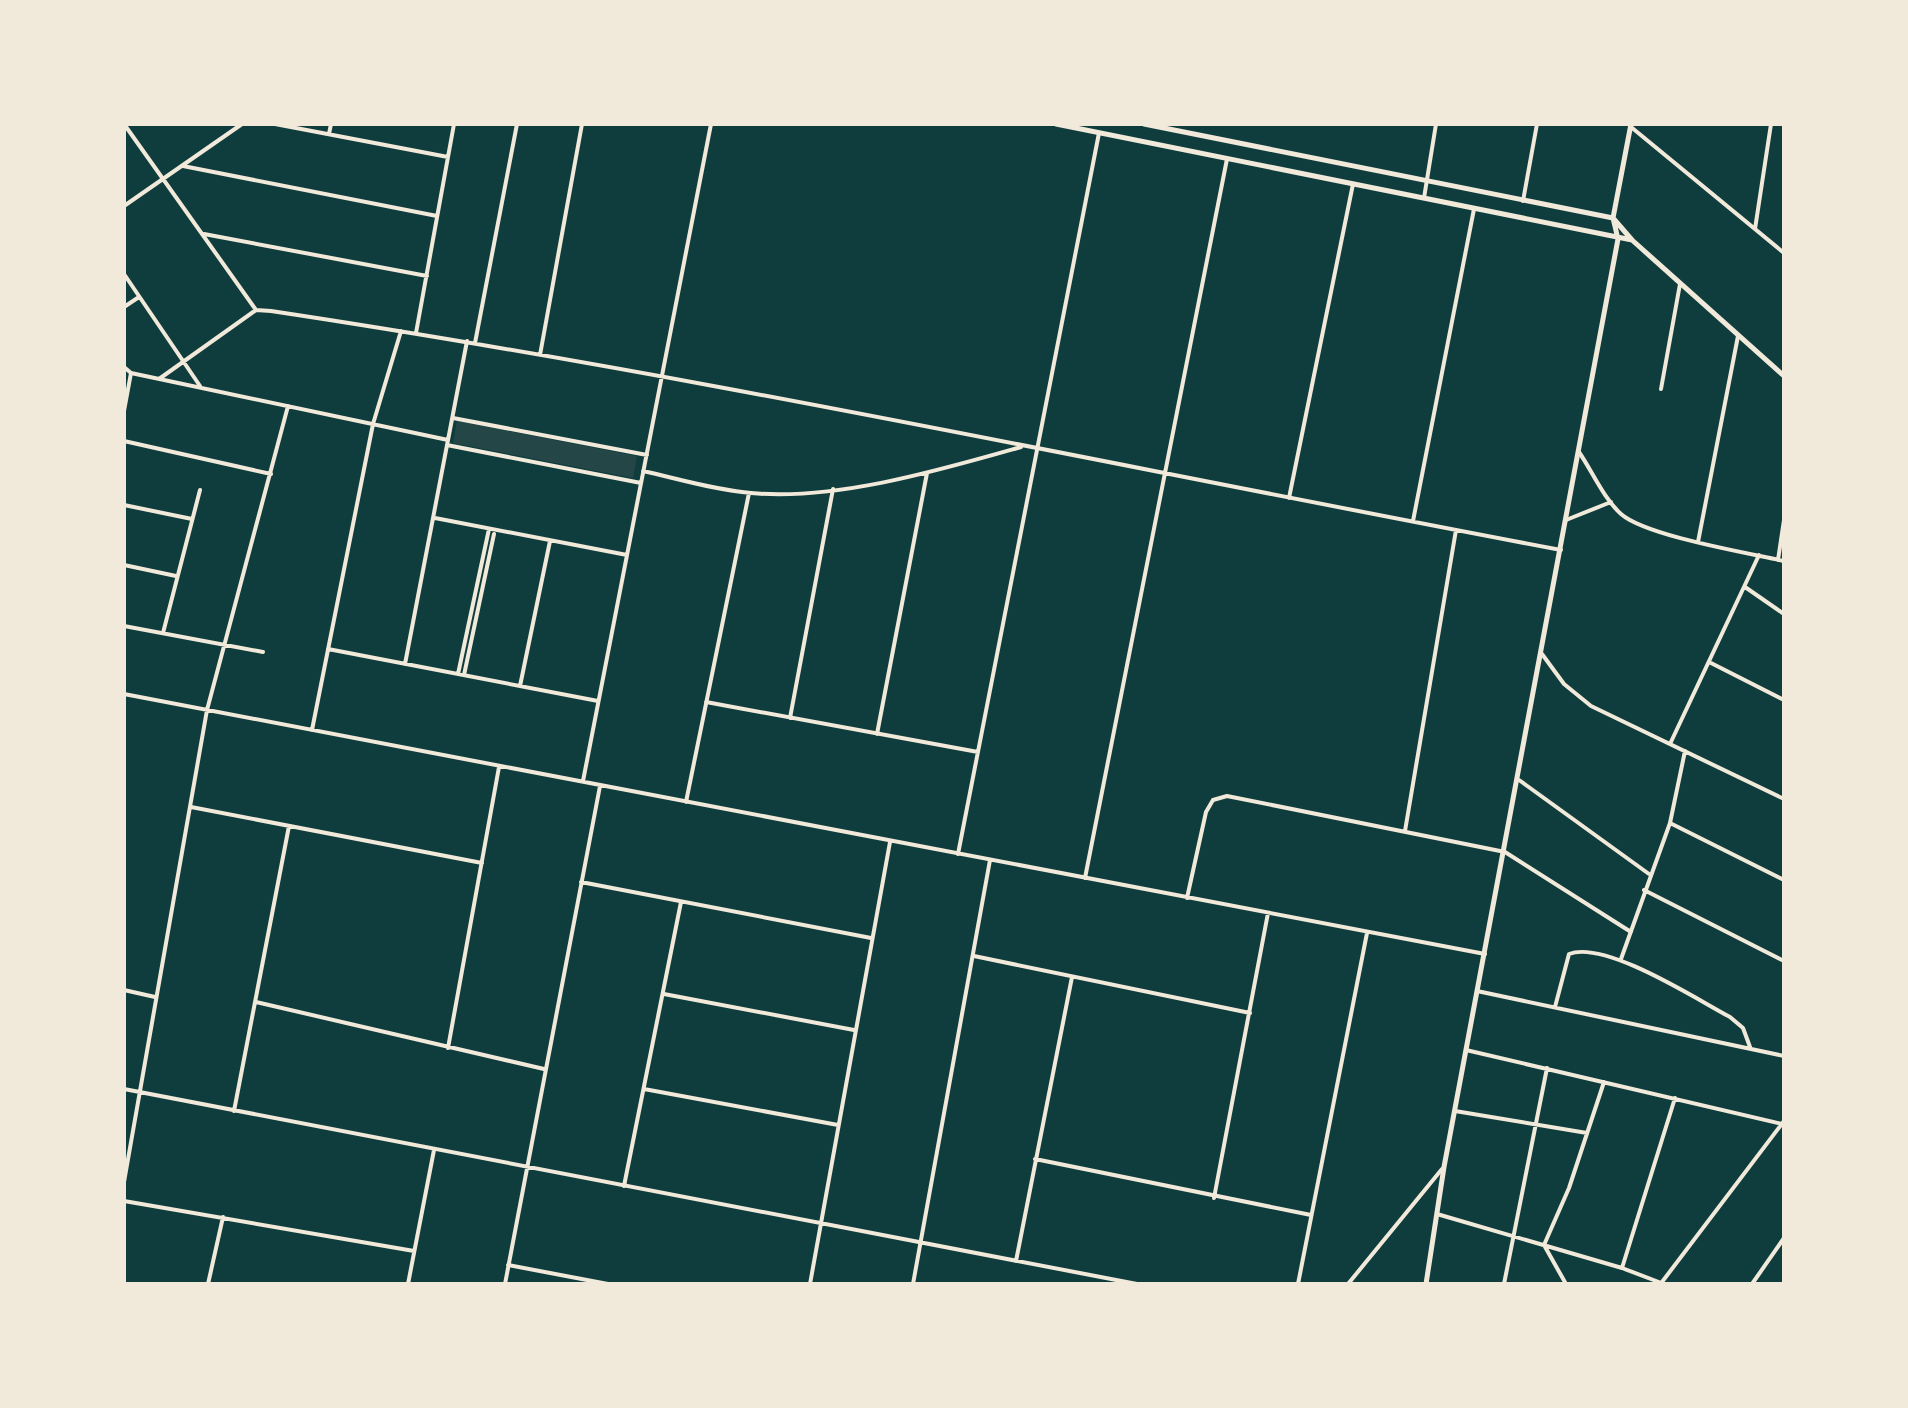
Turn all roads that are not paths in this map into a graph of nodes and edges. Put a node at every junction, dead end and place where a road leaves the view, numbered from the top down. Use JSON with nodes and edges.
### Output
{"nodes":[{"id":1,"x":124,"y":124,"type":"edge"},
{"id":2,"x":227,"y":124,"type":"edge"},
{"id":3,"x":242,"y":124,"type":"edge"},
{"id":4,"x":275,"y":124,"type":"edge"},
{"id":5,"x":331,"y":124,"type":"edge"},
{"id":6,"x":454,"y":124,"type":"edge"},
{"id":7,"x":517,"y":124,"type":"edge"},
{"id":8,"x":582,"y":124,"type":"edge"},
{"id":9,"x":711,"y":124,"type":"edge"},
{"id":10,"x":1056,"y":124,"type":"edge"},
{"id":11,"x":1144,"y":124,"type":"edge"},
{"id":12,"x":1436,"y":124,"type":"edge"},
{"id":13,"x":1537,"y":124,"type":"edge"},
{"id":14,"x":1771,"y":124,"type":"edge"},
{"id":15,"x":1631,"y":125,"type":"edge"},
{"id":16,"x":232,"y":132,"type":"junction"},
{"id":17,"x":1099,"y":133,"type":"junction"},
{"id":18,"x":329,"y":134,"type":"junction"},
{"id":19,"x":448,"y":157,"type":"junction"},
{"id":20,"x":1227,"y":159,"type":"junction"},
{"id":21,"x":183,"y":166,"type":"junction"},
{"id":22,"x":164,"y":178,"type":"junction"},
{"id":23,"x":1427,"y":181,"type":"junction"},
{"id":24,"x":1353,"y":184,"type":"junction"},
{"id":25,"x":1424,"y":198,"type":"junction"},
{"id":26,"x":1523,"y":201,"type":"junction"},
{"id":27,"x":124,"y":206,"type":"edge"},
{"id":28,"x":1474,"y":209,"type":"junction"},
{"id":29,"x":437,"y":216,"type":"junction"},
{"id":30,"x":1613,"y":218,"type":"junction"},
{"id":31,"x":1755,"y":229,"type":"junction"},
{"id":32,"x":204,"y":234,"type":"junction"},
{"id":33,"x":1618,"y":239,"type":"junction"},
{"id":34,"x":1632,"y":240,"type":"junction"},
{"id":35,"x":1784,"y":253,"type":"edge"},
{"id":36,"x":124,"y":274,"type":"edge"},
{"id":37,"x":427,"y":276,"type":"junction"},
{"id":38,"x":1680,"y":284,"type":"junction"},
{"id":39,"x":139,"y":297,"type":"junction"},
{"id":40,"x":124,"y":307,"type":"edge"},
{"id":41,"x":256,"y":310,"type":"junction"},
{"id":42,"x":401,"y":331,"type":"junction"},
{"id":43,"x":416,"y":333,"type":"junction"},
{"id":44,"x":1738,"y":336,"type":"junction"},
{"id":45,"x":467,"y":341,"type":"junction"},
{"id":46,"x":475,"y":343,"type":"junction"},
{"id":47,"x":540,"y":355,"type":"junction"},
{"id":48,"x":183,"y":361,"type":"junction"},
{"id":49,"x":124,"y":367,"type":"edge"},
{"id":50,"x":131,"y":373,"type":"junction"},
{"id":51,"x":1784,"y":376,"type":"edge"},
{"id":52,"x":662,"y":377,"type":"junction"},
{"id":53,"x":159,"y":379,"type":"junction"},
{"id":54,"x":202,"y":388,"type":"junction"},
{"id":55,"x":1661,"y":389,"type":"dead end"},
{"id":56,"x":288,"y":406,"type":"junction"},
{"id":57,"x":124,"y":411,"type":"edge"},
{"id":58,"x":453,"y":418,"type":"junction"},
{"id":59,"x":373,"y":424,"type":"junction"},
{"id":60,"x":124,"y":441,"type":"edge"},
{"id":61,"x":448,"y":443,"type":"junction"},
{"id":62,"x":1023,"y":446,"type":"junction"},
{"id":63,"x":1037,"y":449,"type":"junction"},
{"id":64,"x":1578,"y":450,"type":"junction"},
{"id":65,"x":647,"y":455,"type":"junction"},
{"id":66,"x":643,"y":471,"type":"junction"},
{"id":67,"x":927,"y":473,"type":"junction"},
{"id":68,"x":1165,"y":473,"type":"junction"},
{"id":69,"x":271,"y":474,"type":"junction"},
{"id":70,"x":641,"y":483,"type":"junction"},
{"id":71,"x":833,"y":489,"type":"junction"},
{"id":72,"x":200,"y":490,"type":"dead end"},
{"id":73,"x":749,"y":493,"type":"junction"},
{"id":74,"x":1289,"y":498,"type":"junction"},
{"id":75,"x":1611,"y":502,"type":"junction"},
{"id":76,"x":124,"y":505,"type":"edge"},
{"id":77,"x":435,"y":518,"type":"junction"},
{"id":78,"x":192,"y":519,"type":"junction"},
{"id":79,"x":1566,"y":520,"type":"junction"},
{"id":80,"x":1784,"y":520,"type":"edge"},
{"id":81,"x":1413,"y":522,"type":"junction"},
{"id":82,"x":489,"y":529,"type":"junction"},
{"id":83,"x":1456,"y":530,"type":"junction"},
{"id":84,"x":494,"y":534,"type":"dead end"},
{"id":85,"x":550,"y":541,"type":"junction"},
{"id":86,"x":1698,"y":542,"type":"junction"},
{"id":87,"x":1561,"y":550,"type":"junction"},
{"id":88,"x":627,"y":555,"type":"junction"},
{"id":89,"x":1759,"y":555,"type":"junction"},
{"id":90,"x":1781,"y":560,"type":"edge"},
{"id":91,"x":124,"y":565,"type":"edge"},
{"id":92,"x":178,"y":576,"type":"junction"},
{"id":93,"x":1745,"y":587,"type":"junction"},
{"id":94,"x":1784,"y":614,"type":"edge"},
{"id":95,"x":124,"y":626,"type":"edge"},
{"id":96,"x":163,"y":633,"type":"junction"},
{"id":97,"x":222,"y":645,"type":"junction"},
{"id":98,"x":328,"y":649,"type":"junction"},
{"id":99,"x":263,"y":652,"type":"dead end"},
{"id":100,"x":1542,"y":654,"type":"junction"},
{"id":101,"x":1710,"y":663,"type":"junction"},
{"id":102,"x":405,"y":664,"type":"junction"},
{"id":103,"x":461,"y":675,"type":"junction"},
{"id":104,"x":520,"y":686,"type":"junction"},
{"id":105,"x":124,"y":694,"type":"edge"},
{"id":106,"x":1784,"y":700,"type":"edge"},
{"id":107,"x":598,"y":701,"type":"junction"},
{"id":108,"x":706,"y":702,"type":"junction"},
{"id":109,"x":207,"y":710,"type":"junction"},
{"id":110,"x":790,"y":718,"type":"junction"},
{"id":111,"x":312,"y":730,"type":"junction"},
{"id":112,"x":877,"y":734,"type":"junction"},
{"id":113,"x":1670,"y":744,"type":"junction"},
{"id":114,"x":1685,"y":751,"type":"junction"},
{"id":115,"x":978,"y":752,"type":"junction"},
{"id":116,"x":500,"y":766,"type":"junction"},
{"id":117,"x":1519,"y":780,"type":"junction"},
{"id":118,"x":583,"y":782,"type":"junction"},
{"id":119,"x":600,"y":786,"type":"junction"},
{"id":120,"x":1784,"y":799,"type":"edge"},
{"id":121,"x":686,"y":802,"type":"junction"},
{"id":122,"x":191,"y":807,"type":"junction"},
{"id":123,"x":1670,"y":823,"type":"junction"},
{"id":124,"x":289,"y":826,"type":"junction"},
{"id":125,"x":1405,"y":831,"type":"junction"},
{"id":126,"x":891,"y":841,"type":"junction"},
{"id":127,"x":1505,"y":852,"type":"junction"},
{"id":128,"x":958,"y":854,"type":"junction"},
{"id":129,"x":990,"y":860,"type":"junction"},
{"id":130,"x":482,"y":863,"type":"junction"},
{"id":131,"x":1649,"y":874,"type":"junction"},
{"id":132,"x":1085,"y":878,"type":"junction"},
{"id":133,"x":1784,"y":880,"type":"edge"},
{"id":134,"x":581,"y":882,"type":"junction"},
{"id":135,"x":1644,"y":890,"type":"junction"},
{"id":136,"x":1187,"y":898,"type":"junction"},
{"id":137,"x":681,"y":902,"type":"junction"},
{"id":138,"x":1268,"y":913,"type":"junction"},
{"id":139,"x":1367,"y":932,"type":"junction"},
{"id":140,"x":1631,"y":932,"type":"junction"},
{"id":141,"x":871,"y":938,"type":"junction"},
{"id":142,"x":1485,"y":954,"type":"junction"},
{"id":143,"x":973,"y":955,"type":"junction"},
{"id":144,"x":1621,"y":959,"type":"junction"},
{"id":145,"x":1784,"y":961,"type":"edge"},
{"id":146,"x":1072,"y":977,"type":"junction"},
{"id":147,"x":124,"y":990,"type":"edge"},
{"id":148,"x":1477,"y":991,"type":"junction"},
{"id":149,"x":664,"y":994,"type":"junction"},
{"id":150,"x":155,"y":997,"type":"junction"},
{"id":151,"x":256,"y":1002,"type":"junction"},
{"id":152,"x":1555,"y":1007,"type":"junction"},
{"id":153,"x":1250,"y":1013,"type":"junction"},
{"id":154,"x":854,"y":1030,"type":"junction"},
{"id":155,"x":448,"y":1048,"type":"junction"},
{"id":156,"x":1750,"y":1048,"type":"junction"},
{"id":157,"x":1466,"y":1050,"type":"junction"},
{"id":158,"x":1784,"y":1056,"type":"edge"},
{"id":159,"x":1547,"y":1068,"type":"junction"},
{"id":160,"x":544,"y":1069,"type":"junction"},
{"id":161,"x":1604,"y":1082,"type":"junction"},
{"id":162,"x":124,"y":1089,"type":"edge"},
{"id":163,"x":644,"y":1089,"type":"junction"},
{"id":164,"x":138,"y":1091,"type":"junction"},
{"id":165,"x":1675,"y":1097,"type":"junction"},
{"id":166,"x":234,"y":1111,"type":"junction"},
{"id":167,"x":1454,"y":1111,"type":"junction"},
{"id":168,"x":1783,"y":1122,"type":"edge"},
{"id":169,"x":838,"y":1125,"type":"junction"},
{"id":170,"x":1538,"y":1125,"type":"junction"},
{"id":171,"x":1587,"y":1133,"type":"junction"},
{"id":172,"x":434,"y":1150,"type":"junction"},
{"id":173,"x":1034,"y":1159,"type":"junction"},
{"id":174,"x":526,"y":1167,"type":"junction"},
{"id":175,"x":1444,"y":1167,"type":"junction"},
{"id":176,"x":124,"y":1182,"type":"edge"},
{"id":177,"x":624,"y":1186,"type":"junction"},
{"id":178,"x":1214,"y":1198,"type":"junction"},
{"id":179,"x":124,"y":1201,"type":"edge"},
{"id":180,"x":1436,"y":1214,"type":"junction"},
{"id":181,"x":1311,"y":1215,"type":"junction"},
{"id":182,"x":223,"y":1217,"type":"junction"},
{"id":183,"x":823,"y":1224,"type":"junction"},
{"id":184,"x":1512,"y":1236,"type":"junction"},
{"id":185,"x":1784,"y":1238,"type":"edge"},
{"id":186,"x":921,"y":1243,"type":"junction"},
{"id":187,"x":1544,"y":1245,"type":"junction"},
{"id":188,"x":414,"y":1251,"type":"junction"},
{"id":189,"x":1016,"y":1261,"type":"junction"},
{"id":190,"x":508,"y":1265,"type":"junction"},
{"id":191,"x":1622,"y":1268,"type":"junction"},
{"id":192,"x":1663,"y":1283,"type":"edge"},
{"id":193,"x":208,"y":1284,"type":"edge"},
{"id":194,"x":408,"y":1284,"type":"edge"},
{"id":195,"x":505,"y":1284,"type":"edge"},
{"id":196,"x":608,"y":1284,"type":"edge"},
{"id":197,"x":810,"y":1284,"type":"edge"},
{"id":198,"x":913,"y":1284,"type":"edge"},
{"id":199,"x":1137,"y":1284,"type":"edge"},
{"id":200,"x":1298,"y":1284,"type":"edge"},
{"id":201,"x":1348,"y":1284,"type":"edge"},
{"id":202,"x":1426,"y":1284,"type":"edge"},
{"id":203,"x":1504,"y":1284,"type":"edge"},
{"id":204,"x":1566,"y":1284,"type":"edge"},
{"id":205,"x":1752,"y":1284,"type":"edge"}],
"edges":[{"from":1,"to":22,"type":"street"},
{"from":2,"to":16,"type":"street"},
{"from":3,"to":16,"type":"street"},
{"from":4,"to":18,"type":"street"},
{"from":5,"to":18,"type":"street"},
{"from":6,"to":19,"type":"street"},
{"from":7,"to":46,"type":"street"},
{"from":8,"to":47,"type":"street"},
{"from":9,"to":52,"type":"street"},
{"from":10,"to":17,"type":"street"},
{"from":11,"to":23,"type":"street"},
{"from":12,"to":23,"type":"street"},
{"from":13,"to":26,"type":"street"},
{"from":14,"to":31,"type":"street"},
{"from":15,"to":30,"type":"street"},
{"from":15,"to":31,"type":"street"},
{"from":16,"to":21,"type":"street"},
{"from":17,"to":20,"type":"street"},
{"from":17,"to":63,"type":"street"},
{"from":18,"to":19,"type":"street"},
{"from":19,"to":29,"type":"street"},
{"from":20,"to":24,"type":"street"},
{"from":20,"to":68,"type":"street"},
{"from":21,"to":22,"type":"street"},
{"from":21,"to":29,"type":"street"},
{"from":22,"to":27,"type":"street"},
{"from":22,"to":32,"type":"street"},
{"from":23,"to":25,"type":"street"},
{"from":23,"to":26,"type":"street"},
{"from":24,"to":25,"type":"street"},
{"from":24,"to":74,"type":"street"},
{"from":25,"to":28,"type":"street"},
{"from":26,"to":30,"type":"street"},
{"from":28,"to":33,"type":"street"},
{"from":28,"to":81,"type":"street"},
{"from":29,"to":37,"type":"street"},
{"from":30,"to":33,"type":"street"},
{"from":30,"to":34,"type":"street"},
{"from":31,"to":35,"type":"street"},
{"from":32,"to":37,"type":"street"},
{"from":32,"to":41,"type":"street"},
{"from":33,"to":34,"type":"street"},
{"from":33,"to":64,"type":"street"},
{"from":34,"to":38,"type":"street"},
{"from":36,"to":39,"type":"street"},
{"from":37,"to":43,"type":"street"},
{"from":38,"to":44,"type":"street"},
{"from":38,"to":55,"type":"street"},
{"from":39,"to":40,"type":"street"},
{"from":39,"to":48,"type":"street"},
{"from":41,"to":42,"type":"street"},
{"from":41,"to":48,"type":"street"},
{"from":42,"to":43,"type":"street"},
{"from":42,"to":59,"type":"street"},
{"from":43,"to":45,"type":"street"},
{"from":44,"to":51,"type":"street"},
{"from":44,"to":86,"type":"street"},
{"from":45,"to":46,"type":"street"},
{"from":45,"to":58,"type":"street"},
{"from":46,"to":47,"type":"street"},
{"from":47,"to":52,"type":"street"},
{"from":48,"to":53,"type":"street"},
{"from":48,"to":54,"type":"street"},
{"from":49,"to":50,"type":"street"},
{"from":50,"to":53,"type":"street"},
{"from":50,"to":57,"type":"street"},
{"from":52,"to":62,"type":"street"},
{"from":52,"to":65,"type":"street"},
{"from":53,"to":54,"type":"street"},
{"from":54,"to":56,"type":"street"},
{"from":56,"to":59,"type":"street"},
{"from":56,"to":69,"type":"street"},
{"from":58,"to":61,"type":"street"},
{"from":58,"to":65,"type":"street"},
{"from":59,"to":61,"type":"street"},
{"from":59,"to":98,"type":"street"},
{"from":60,"to":69,"type":"street"},
{"from":61,"to":70,"type":"street"},
{"from":61,"to":77,"type":"street"},
{"from":62,"to":63,"type":"street"},
{"from":62,"to":67,"type":"street"},
{"from":63,"to":68,"type":"street"},
{"from":63,"to":115,"type":"street"},
{"from":64,"to":75,"type":"street"},
{"from":64,"to":79,"type":"street"},
{"from":65,"to":66,"type":"street"},
{"from":66,"to":70,"type":"street"},
{"from":66,"to":73,"type":"street"},
{"from":67,"to":71,"type":"street"},
{"from":67,"to":112,"type":"street"},
{"from":68,"to":74,"type":"street"},
{"from":68,"to":132,"type":"street"},
{"from":69,"to":97,"type":"street"},
{"from":70,"to":88,"type":"street"},
{"from":71,"to":73,"type":"street"},
{"from":71,"to":110,"type":"street"},
{"from":72,"to":78,"type":"street"},
{"from":73,"to":108,"type":"street"},
{"from":74,"to":81,"type":"street"},
{"from":75,"to":79,"type":"street"},
{"from":75,"to":86,"type":"street"},
{"from":76,"to":78,"type":"street"},
{"from":77,"to":82,"type":"street"},
{"from":77,"to":102,"type":"street"},
{"from":78,"to":92,"type":"street"},
{"from":79,"to":87,"type":"street"},
{"from":80,"to":90,"type":"street"},
{"from":81,"to":83,"type":"street"},
{"from":82,"to":85,"type":"street"},
{"from":82,"to":103,"type":"street"},
{"from":83,"to":87,"type":"street"},
{"from":83,"to":125,"type":"street"},
{"from":84,"to":103,"type":"street"},
{"from":85,"to":88,"type":"street"},
{"from":85,"to":104,"type":"street"},
{"from":86,"to":89,"type":"street"},
{"from":87,"to":100,"type":"street"},
{"from":88,"to":107,"type":"street"},
{"from":89,"to":90,"type":"street"},
{"from":89,"to":93,"type":"street"},
{"from":91,"to":92,"type":"street"},
{"from":92,"to":96,"type":"street"},
{"from":93,"to":94,"type":"street"},
{"from":93,"to":101,"type":"street"},
{"from":95,"to":96,"type":"street"},
{"from":96,"to":97,"type":"street"},
{"from":97,"to":99,"type":"street"},
{"from":97,"to":109,"type":"street"},
{"from":98,"to":102,"type":"street"},
{"from":98,"to":111,"type":"street"},
{"from":100,"to":113,"type":"street"},
{"from":100,"to":117,"type":"street"},
{"from":101,"to":106,"type":"street"},
{"from":101,"to":113,"type":"street"},
{"from":102,"to":103,"type":"street"},
{"from":103,"to":104,"type":"street"},
{"from":104,"to":107,"type":"street"},
{"from":105,"to":109,"type":"street"},
{"from":107,"to":118,"type":"street"},
{"from":108,"to":110,"type":"street"},
{"from":108,"to":121,"type":"street"},
{"from":109,"to":111,"type":"street"},
{"from":109,"to":122,"type":"street"},
{"from":110,"to":112,"type":"street"},
{"from":111,"to":116,"type":"street"},
{"from":112,"to":115,"type":"street"},
{"from":113,"to":114,"type":"street"},
{"from":114,"to":120,"type":"street"},
{"from":114,"to":123,"type":"street"},
{"from":115,"to":128,"type":"street"},
{"from":116,"to":118,"type":"street"},
{"from":116,"to":130,"type":"street"},
{"from":117,"to":127,"type":"street"},
{"from":117,"to":131,"type":"street"},
{"from":118,"to":119,"type":"street"},
{"from":119,"to":121,"type":"street"},
{"from":119,"to":134,"type":"street"},
{"from":121,"to":126,"type":"street"},
{"from":122,"to":124,"type":"street"},
{"from":122,"to":150,"type":"street"},
{"from":123,"to":131,"type":"street"},
{"from":123,"to":133,"type":"street"},
{"from":124,"to":130,"type":"street"},
{"from":124,"to":151,"type":"street"},
{"from":125,"to":127,"type":"street"},
{"from":125,"to":136,"type":"street"},
{"from":126,"to":128,"type":"street"},
{"from":126,"to":141,"type":"street"},
{"from":127,"to":140,"type":"street"},
{"from":127,"to":142,"type":"street"},
{"from":128,"to":129,"type":"street"},
{"from":129,"to":132,"type":"street"},
{"from":129,"to":143,"type":"street"},
{"from":130,"to":155,"type":"street"},
{"from":131,"to":135,"type":"street"},
{"from":132,"to":136,"type":"street"},
{"from":134,"to":137,"type":"street"},
{"from":134,"to":160,"type":"street"},
{"from":135,"to":140,"type":"street"},
{"from":135,"to":145,"type":"street"},
{"from":136,"to":138,"type":"street"},
{"from":137,"to":141,"type":"street"},
{"from":137,"to":149,"type":"street"},
{"from":138,"to":139,"type":"street"},
{"from":138,"to":153,"type":"street"},
{"from":139,"to":142,"type":"street"},
{"from":139,"to":181,"type":"street"},
{"from":140,"to":144,"type":"street"},
{"from":141,"to":154,"type":"street"},
{"from":142,"to":148,"type":"street"},
{"from":143,"to":146,"type":"street"},
{"from":143,"to":186,"type":"street"},
{"from":144,"to":152,"type":"street"},
{"from":144,"to":156,"type":"street"},
{"from":146,"to":153,"type":"street"},
{"from":146,"to":173,"type":"street"},
{"from":147,"to":150,"type":"street"},
{"from":148,"to":152,"type":"street"},
{"from":148,"to":157,"type":"street"},
{"from":149,"to":154,"type":"street"},
{"from":149,"to":163,"type":"street"},
{"from":150,"to":164,"type":"street"},
{"from":151,"to":155,"type":"street"},
{"from":151,"to":166,"type":"street"},
{"from":152,"to":156,"type":"street"},
{"from":153,"to":178,"type":"street"},
{"from":154,"to":169,"type":"street"},
{"from":155,"to":160,"type":"street"},
{"from":156,"to":158,"type":"street"},
{"from":157,"to":159,"type":"street"},
{"from":157,"to":167,"type":"street"},
{"from":159,"to":161,"type":"street"},
{"from":159,"to":170,"type":"street"},
{"from":160,"to":174,"type":"street"},
{"from":161,"to":165,"type":"street"},
{"from":161,"to":171,"type":"street"},
{"from":162,"to":164,"type":"street"},
{"from":163,"to":169,"type":"street"},
{"from":163,"to":177,"type":"street"},
{"from":164,"to":166,"type":"street"},
{"from":164,"to":176,"type":"street"},
{"from":165,"to":168,"type":"street"},
{"from":165,"to":191,"type":"street"},
{"from":166,"to":172,"type":"street"},
{"from":167,"to":170,"type":"street"},
{"from":167,"to":175,"type":"street"},
{"from":168,"to":192,"type":"street"},
{"from":169,"to":183,"type":"street"},
{"from":170,"to":171,"type":"street"},
{"from":170,"to":184,"type":"street"},
{"from":171,"to":187,"type":"street"},
{"from":172,"to":174,"type":"street"},
{"from":172,"to":188,"type":"street"},
{"from":173,"to":178,"type":"street"},
{"from":173,"to":189,"type":"street"},
{"from":174,"to":177,"type":"street"},
{"from":174,"to":190,"type":"street"},
{"from":175,"to":180,"type":"street"},
{"from":175,"to":201,"type":"street"},
{"from":177,"to":183,"type":"street"},
{"from":178,"to":181,"type":"street"},
{"from":179,"to":182,"type":"street"},
{"from":180,"to":184,"type":"street"},
{"from":180,"to":202,"type":"street"},
{"from":181,"to":200,"type":"street"},
{"from":182,"to":188,"type":"street"},
{"from":182,"to":193,"type":"street"},
{"from":183,"to":186,"type":"street"},
{"from":183,"to":197,"type":"street"},
{"from":184,"to":187,"type":"street"},
{"from":184,"to":203,"type":"street"},
{"from":185,"to":205,"type":"street"},
{"from":186,"to":189,"type":"street"},
{"from":186,"to":198,"type":"street"},
{"from":187,"to":191,"type":"street"},
{"from":187,"to":204,"type":"street"},
{"from":188,"to":194,"type":"street"},
{"from":189,"to":199,"type":"street"},
{"from":190,"to":195,"type":"street"},
{"from":190,"to":196,"type":"street"},
{"from":191,"to":192,"type":"street"}]}
